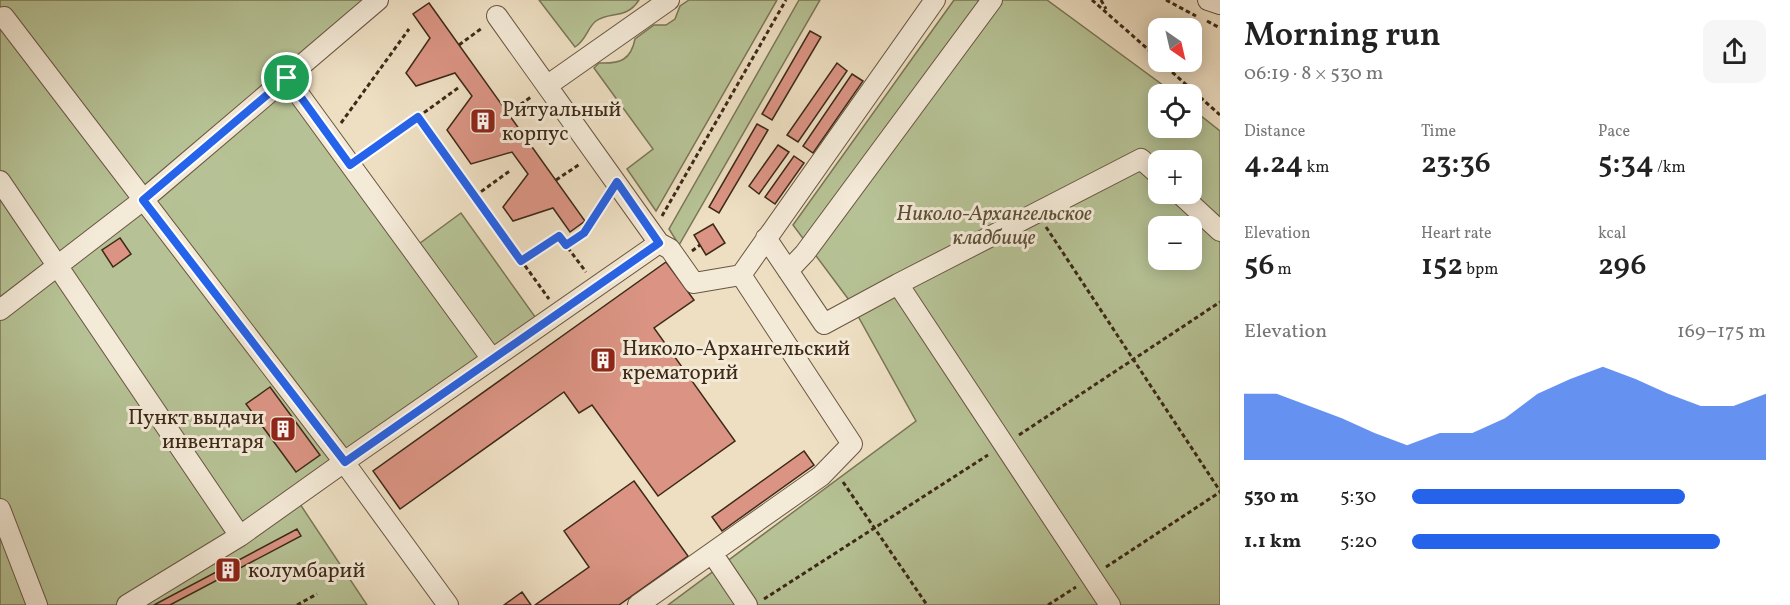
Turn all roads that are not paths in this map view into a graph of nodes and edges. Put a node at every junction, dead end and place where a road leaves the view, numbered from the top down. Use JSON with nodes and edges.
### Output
{"nodes":[{"id":1,"x":378,"y":0,"type":"edge"},
{"id":2,"x":669,"y":0,"type":"edge"},
{"id":3,"x":935,"y":0,"type":"edge"},
{"id":4,"x":992,"y":0,"type":"edge"},
{"id":5,"x":1208,"y":0,"type":"edge"},
{"id":6,"x":1220,"y":4,"type":"edge"},
{"id":7,"x":497,"y":16,"type":"road end"},
{"id":8,"x":0,"y":18,"type":"edge"},
{"id":9,"x":287,"y":78,"type":"junction"},
{"id":10,"x":549,"y":85,"type":"junction"},
{"id":11,"x":1148,"y":165,"type":"edge"},
{"id":12,"x":0,"y":181,"type":"edge"},
{"id":13,"x":143,"y":200,"type":"junction"},
{"id":14,"x":1191,"y":204,"type":"edge"},
{"id":15,"x":1220,"y":231,"type":"edge"},
{"id":16,"x":656,"y":238,"type":"junction"},
{"id":17,"x":766,"y":238,"type":"junction"},
{"id":18,"x":58,"y":266,"type":"junction"},
{"id":19,"x":788,"y":271,"type":"junction"},
{"id":20,"x":741,"y":275,"type":"junction"},
{"id":21,"x":898,"y":284,"type":"junction"},
{"id":22,"x":0,"y":310,"type":"edge"},
{"id":23,"x":492,"y":359,"type":"junction"},
{"id":24,"x":345,"y":462,"type":"junction"},
{"id":25,"x":0,"y":509,"type":"edge"},
{"id":26,"x":240,"y":536,"type":"junction"},
{"id":27,"x":712,"y":553,"type":"junction"},
{"id":28,"x":37,"y":605,"type":"edge"},
{"id":29,"x":127,"y":605,"type":"edge"},
{"id":30,"x":448,"y":605,"type":"edge"},
{"id":31,"x":638,"y":605,"type":"edge"},
{"id":32,"x":747,"y":605,"type":"edge"},
{"id":33,"x":1110,"y":605,"type":"edge"}],
"edges":[{"from":1,"to":9,"type":"lane"},
{"from":2,"to":10,"type":"lane"},
{"from":3,"to":17,"type":"lane"},
{"from":4,"to":19,"type":"lane"},
{"from":5,"to":6,"type":"lane"},
{"from":7,"to":10,"type":"lane"},
{"from":8,"to":13,"type":"lane"},
{"from":9,"to":13,"type":"lane"},
{"from":9,"to":23,"type":"lane"},
{"from":10,"to":16,"type":"lane"},
{"from":11,"to":21,"type":"lane"},
{"from":12,"to":18,"type":"lane"},
{"from":13,"to":18,"type":"lane"},
{"from":13,"to":24,"type":"lane"},
{"from":14,"to":15,"type":"lane"},
{"from":16,"to":20,"type":"lane"},
{"from":16,"to":23,"type":"lane"},
{"from":17,"to":19,"type":"lane"},
{"from":17,"to":20,"type":"lane"},
{"from":18,"to":22,"type":"lane"},
{"from":18,"to":26,"type":"lane"},
{"from":19,"to":21,"type":"lane"},
{"from":20,"to":27,"type":"lane"},
{"from":21,"to":33,"type":"lane"},
{"from":23,"to":24,"type":"lane"},
{"from":24,"to":26,"type":"lane"},
{"from":24,"to":30,"type":"lane"},
{"from":25,"to":28,"type":"lane"},
{"from":26,"to":29,"type":"lane"},
{"from":27,"to":31,"type":"lane"},
{"from":27,"to":32,"type":"lane"}]}
